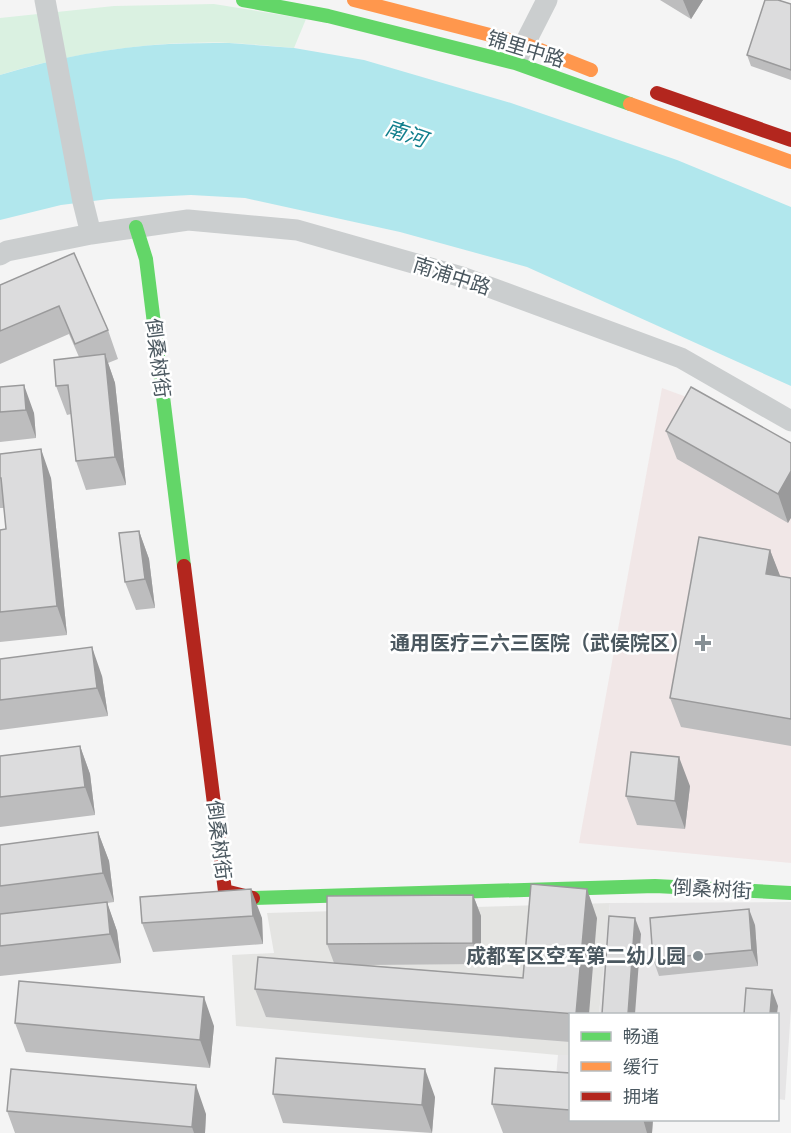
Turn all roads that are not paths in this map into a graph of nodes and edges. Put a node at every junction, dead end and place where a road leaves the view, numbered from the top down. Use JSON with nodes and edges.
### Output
{"nodes":[{"id":1,"x":45,"y":0,"type":"edge"},
{"id":2,"x":243,"y":0,"type":"edge"},
{"id":3,"x":354,"y":0,"type":"edge"},
{"id":4,"x":547,"y":0,"type":"edge"},
{"id":5,"x":525,"y":44,"type":"junction"},
{"id":6,"x":515,"y":63,"type":"junction"},
{"id":7,"x":603,"y":75,"type":"dead end"},
{"id":8,"x":647,"y":90,"type":"dead end"},
{"id":9,"x":791,"y":140,"type":"edge"},
{"id":10,"x":791,"y":162,"type":"edge"},
{"id":11,"x":136,"y":227,"type":"junction"},
{"id":12,"x":91,"y":234,"type":"junction"},
{"id":13,"x":0,"y":255,"type":"edge"},
{"id":14,"x":791,"y":421,"type":"edge"},
{"id":15,"x":791,"y":893,"type":"edge"}],
"edges":[{"from":1,"to":12,"type":"street"},
{"from":2,"to":6,"type":"street","name":"锦里中路"},
{"from":3,"to":5,"type":"street","name":"锦里中路"},
{"from":4,"to":5,"type":"street"},
{"from":5,"to":6,"type":"street"},
{"from":5,"to":7,"type":"street","name":"锦里中路"},
{"from":6,"to":10,"type":"street","name":"锦里中路"},
{"from":8,"to":9,"type":"street"},
{"from":11,"to":12,"type":"street","name":"南浦中路"},
{"from":11,"to":14,"type":"street","name":"南浦中路"},
{"from":11,"to":15,"type":"street","name":"倒桑树街"},
{"from":12,"to":13,"type":"street","name":"南浦中路"}]}
